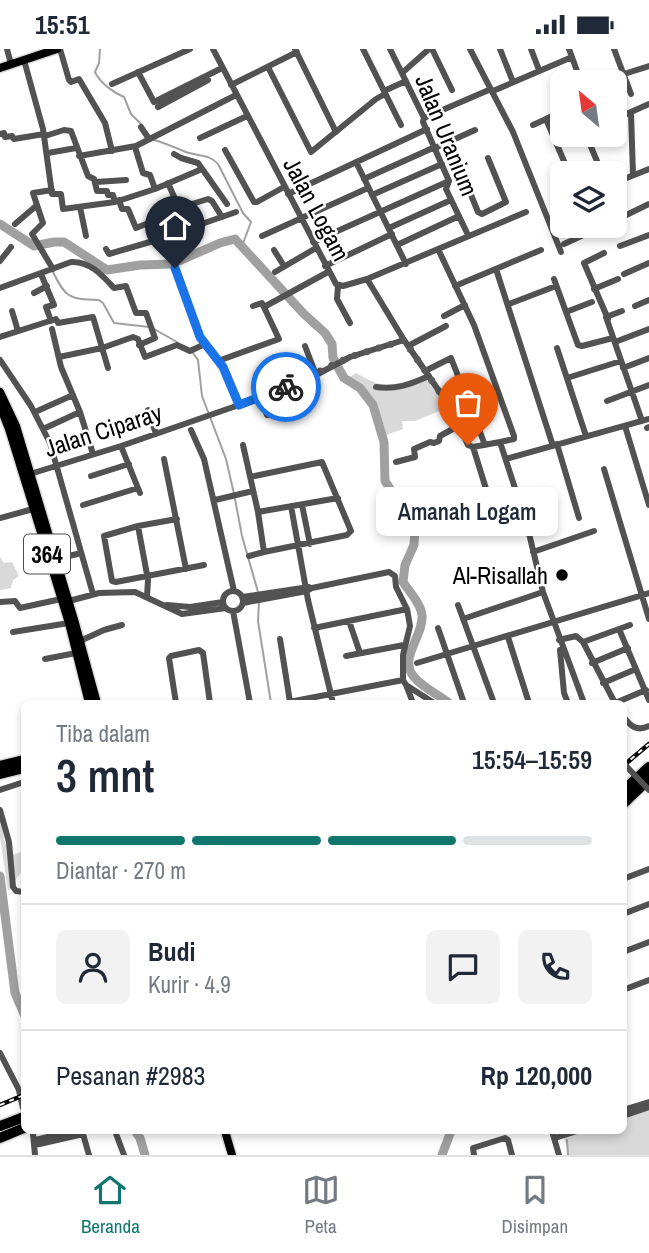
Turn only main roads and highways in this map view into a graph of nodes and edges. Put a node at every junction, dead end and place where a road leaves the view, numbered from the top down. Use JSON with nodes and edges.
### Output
{"nodes":[{"id":1,"x":59,"y":49,"type":"edge"},
{"id":2,"x":34,"y":53,"type":"edge"},
{"id":3,"x":0,"y":68,"type":"edge"},
{"id":4,"x":0,"y":392,"type":"edge"},
{"id":5,"x":0,"y":406,"type":"edge"},
{"id":6,"x":65,"y":600,"type":"junction"},
{"id":7,"x":77,"y":646,"type":"junction"},
{"id":8,"x":88,"y":700,"type":"edge"},
{"id":9,"x":96,"y":700,"type":"edge"},
{"id":10,"x":21,"y":761,"type":"edge"},
{"id":11,"x":0,"y":766,"type":"edge"},
{"id":12,"x":649,"y":767,"type":"edge"},
{"id":13,"x":21,"y":769,"type":"edge"},
{"id":14,"x":0,"y":774,"type":"edge"},
{"id":15,"x":649,"y":779,"type":"edge"},
{"id":16,"x":627,"y":787,"type":"edge"},
{"id":17,"x":627,"y":800,"type":"edge"},
{"id":18,"x":21,"y":1113,"type":"edge"},
{"id":19,"x":21,"y":1114,"type":"edge"},
{"id":20,"x":0,"y":1119,"type":"edge"},
{"id":21,"x":0,"y":1126,"type":"edge"},
{"id":22,"x":226,"y":1134,"type":"edge"},
{"id":23,"x":32,"y":1137,"type":"edge"},
{"id":24,"x":0,"y":1138,"type":"edge"},
{"id":25,"x":232,"y":1155,"type":"edge"}],
"edges":[{"from":1,"to":2,"type":"main road"},
{"from":2,"to":3,"type":"main road"},
{"from":4,"to":6,"type":"main road","number":"364"},
{"from":5,"to":6,"type":"main road","number":"364"},
{"from":6,"to":7,"type":"main road","number":"364"},
{"from":6,"to":7,"type":"main road","number":"364"},
{"from":7,"to":8,"type":"main road","number":"364"},
{"from":7,"to":9,"type":"main road","number":"364"},
{"from":10,"to":11,"type":"highway"},
{"from":12,"to":16,"type":"highway"},
{"from":13,"to":14,"type":"highway"},
{"from":15,"to":17,"type":"highway"},
{"from":18,"to":20,"type":"highway"},
{"from":19,"to":21,"type":"highway"},
{"from":22,"to":25,"type":"main road"},
{"from":23,"to":24,"type":"highway"}]}
